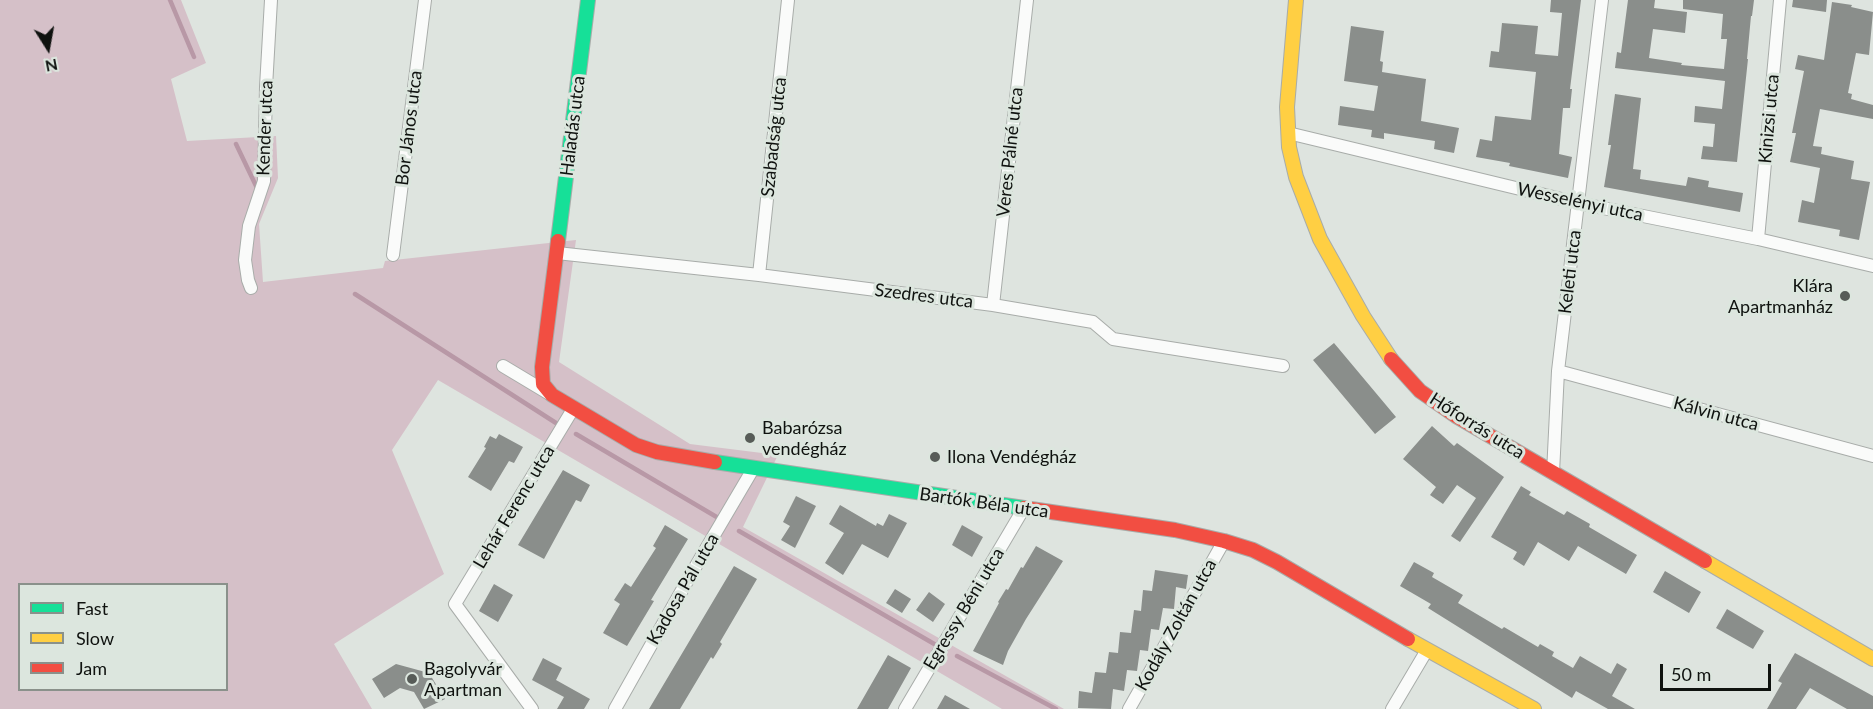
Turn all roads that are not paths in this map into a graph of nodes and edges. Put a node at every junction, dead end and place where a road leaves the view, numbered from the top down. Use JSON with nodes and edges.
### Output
{"nodes":[{"id":1,"x":271,"y":0,"type":"edge"},
{"id":2,"x":426,"y":0,"type":"edge"},
{"id":3,"x":588,"y":0,"type":"edge"},
{"id":4,"x":788,"y":0,"type":"edge"},
{"id":5,"x":1027,"y":0,"type":"edge"},
{"id":6,"x":1296,"y":0,"type":"edge"},
{"id":7,"x":1602,"y":0,"type":"edge"},
{"id":8,"x":1780,"y":0,"type":"edge"},
{"id":9,"x":1288,"y":133,"type":"junction"},
{"id":10,"x":1578,"y":203,"type":"junction"},
{"id":11,"x":1758,"y":239,"type":"junction"},
{"id":12,"x":557,"y":253,"type":"junction"},
{"id":13,"x":393,"y":255,"type":"dead end"},
{"id":14,"x":1873,"y":266,"type":"edge"},
{"id":15,"x":759,"y":275,"type":"junction"},
{"id":16,"x":251,"y":288,"type":"dead end"},
{"id":17,"x":993,"y":305,"type":"junction"},
{"id":18,"x":503,"y":366,"type":"dead end"},
{"id":19,"x":1283,"y":366,"type":"dead end"},
{"id":20,"x":1558,"y":370,"type":"junction"},
{"id":21,"x":552,"y":395,"type":"junction"},
{"id":22,"x":573,"y":409,"type":"junction"},
{"id":23,"x":1873,"y":456,"type":"edge"},
{"id":24,"x":753,"y":470,"type":"junction"},
{"id":25,"x":1554,"y":473,"type":"junction"},
{"id":26,"x":1024,"y":508,"type":"junction"},
{"id":27,"x":1224,"y":541,"type":"junction"},
{"id":28,"x":1427,"y":650,"type":"junction"},
{"id":29,"x":1873,"y":659,"type":"edge"},
{"id":30,"x":532,"y":709,"type":"edge"},
{"id":31,"x":615,"y":709,"type":"edge"},
{"id":32,"x":905,"y":709,"type":"edge"},
{"id":33,"x":1129,"y":709,"type":"edge"},
{"id":34,"x":1392,"y":709,"type":"edge"},
{"id":35,"x":1534,"y":709,"type":"edge"}],
"edges":[{"from":1,"to":16,"type":"street","name":"Kender utca"},
{"from":2,"to":13,"type":"street","name":"Bor János utca"},
{"from":3,"to":12,"type":"street","name":"Haladás utca"},
{"from":4,"to":15,"type":"street","name":"Szabadság utca"},
{"from":5,"to":17,"type":"street","name":"Veres Pálné utca"},
{"from":6,"to":9,"type":"street","name":"Hőforrás utca"},
{"from":7,"to":10,"type":"street","name":"Keleti utca"},
{"from":8,"to":11,"type":"street","name":"Kinizsi utca"},
{"from":9,"to":10,"type":"street","name":"Wesselényi utca"},
{"from":9,"to":25,"type":"street","name":"Hőforrás utca"},
{"from":10,"to":11,"type":"street","name":"Wesselényi utca"},
{"from":10,"to":20,"type":"street","name":"Keleti utca"},
{"from":11,"to":14,"type":"street","name":"Wesselényi utca"},
{"from":12,"to":15,"type":"street","name":"Szedres utca"},
{"from":12,"to":21,"type":"street"},
{"from":15,"to":17,"type":"street","name":"Szedres utca"},
{"from":17,"to":19,"type":"street","name":"Szedres utca"},
{"from":18,"to":21,"type":"street"},
{"from":20,"to":23,"type":"street","name":"Kálvin utca"},
{"from":20,"to":25,"type":"street","name":"Keleti utca"},
{"from":21,"to":22,"type":"street","name":"Bartók Béla utca"},
{"from":22,"to":24,"type":"street","name":"Bartók Béla utca"},
{"from":22,"to":30,"type":"street","name":"Lehár Ferenc utca"},
{"from":24,"to":26,"type":"street","name":"Bartók Béla utca"},
{"from":24,"to":31,"type":"street","name":"Kadosa Pál utca"},
{"from":25,"to":29,"type":"street","name":"Hőforrás utca"},
{"from":26,"to":27,"type":"street","name":"Bartók Béla utca"},
{"from":26,"to":32,"type":"street","name":"Egressy Béni utca"},
{"from":27,"to":28,"type":"street","name":"Bartók Béla utca"},
{"from":27,"to":33,"type":"street","name":"Kodály Zoltán utca"},
{"from":28,"to":34,"type":"street"},
{"from":28,"to":35,"type":"street","name":"Bartók Béla utca"}]}
